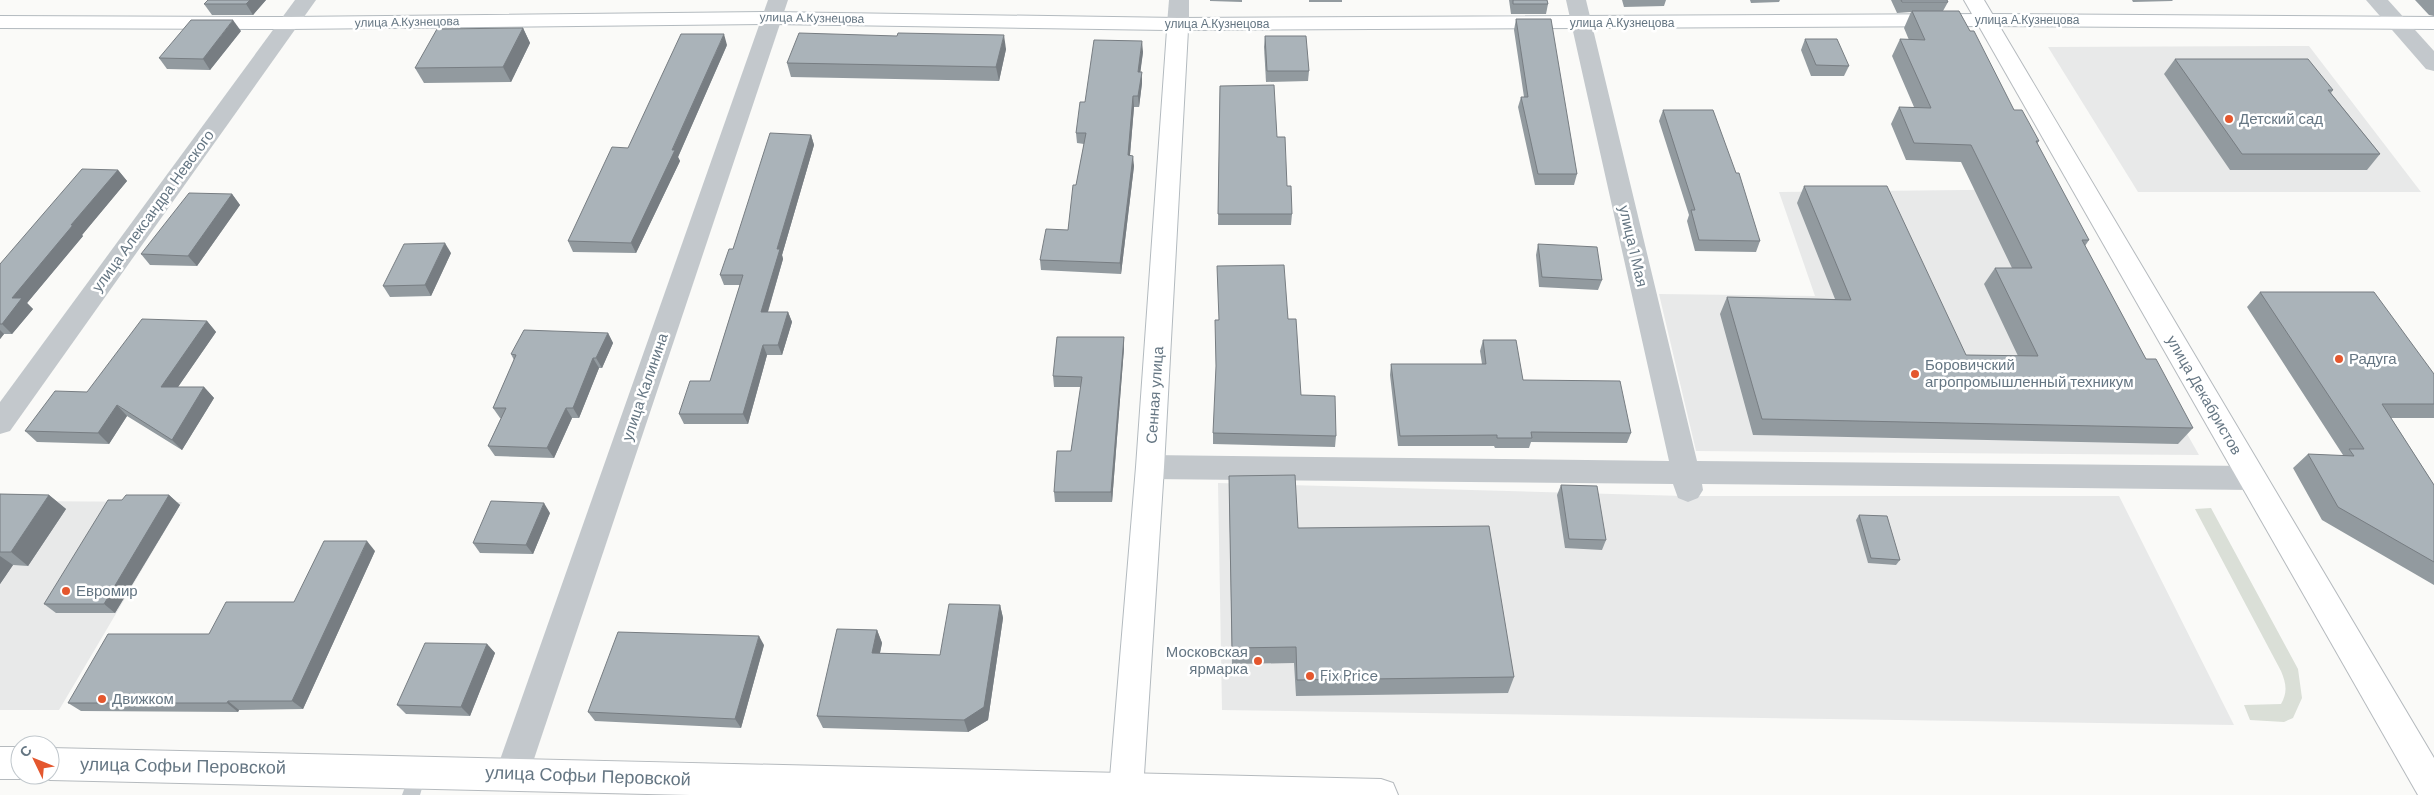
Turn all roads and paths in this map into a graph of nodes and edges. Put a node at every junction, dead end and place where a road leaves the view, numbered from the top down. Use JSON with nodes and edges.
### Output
{"nodes":[{"id":1,"x":306,"y":0,"type":"edge"},
{"id":2,"x":2376,"y":0,"type":"edge"},
{"id":3,"x":775,"y":9,"type":"edge"},
{"id":4,"x":1980,"y":10,"type":"edge"},
{"id":5,"x":1179,"y":12,"type":"edge"},
{"id":6,"x":1579,"y":12,"type":"edge"},
{"id":7,"x":0,"y":22,"type":"edge"},
{"id":8,"x":289,"y":23,"type":"junction"},
{"id":9,"x":2397,"y":23,"type":"junction"},
{"id":10,"x":2434,"y":23,"type":"edge"},
{"id":11,"x":2434,"y":64,"type":"edge"},
{"id":12,"x":0,"y":423,"type":"edge"},
{"id":13,"x":1150,"y":467,"type":"junction"},
{"id":14,"x":2252,"y":478,"type":"junction"},
{"id":15,"x":1687,"y":482,"type":"junction"},
{"id":16,"x":60,"y":765,"type":"edge"},
{"id":17,"x":512,"y":774,"type":"junction"},
{"id":18,"x":415,"y":783,"type":"edge"},
{"id":19,"x":2434,"y":790,"type":"edge"},
{"id":20,"x":1126,"y":793,"type":"edge"},
{"id":21,"x":1381,"y":795,"type":"edge"}],
"edges":[{"from":1,"to":8,"type":"street","name":"улица Александра Невского"},
{"from":2,"to":9,"type":"street"},
{"from":3,"to":5,"type":"main road","name":"улица А.Кузнецова"},
{"from":3,"to":8,"type":"main road","name":"улица А.Кузнецова"},
{"from":3,"to":17,"type":"street","name":"улица Калинина"},
{"from":4,"to":6,"type":"main road","name":"улица А.Кузнецова"},
{"from":4,"to":9,"type":"main road","name":"улица А.Кузнецова"},
{"from":4,"to":14,"type":"main road","name":"улица Декабристов"},
{"from":5,"to":6,"type":"main road","name":"улица А.Кузнецова"},
{"from":5,"to":13,"type":"main road","name":"Сенная улица"},
{"from":6,"to":15,"type":"street","name":"улица 1 Мая"},
{"from":7,"to":8,"type":"main road","name":"улица А.Кузнецова"},
{"from":8,"to":12,"type":"street","name":"улица Александра Невского"},
{"from":9,"to":10,"type":"main road","name":"улица А.Кузнецова"},
{"from":9,"to":11,"type":"street"},
{"from":13,"to":15,"type":"street"},
{"from":13,"to":20,"type":"main road","name":"Сенная улица"},
{"from":14,"to":15,"type":"street"},
{"from":14,"to":19,"type":"main road","name":"улица Декабристов"},
{"from":16,"to":18,"type":"main road","name":"улица Софьи Перовской"},
{"from":17,"to":18,"type":"main road","name":"улица Софьи Перовской"},
{"from":17,"to":20,"type":"main road","name":"улица Софьи Перовской"},
{"from":20,"to":21,"type":"main road","name":"улица Софьи Перовской"}]}
